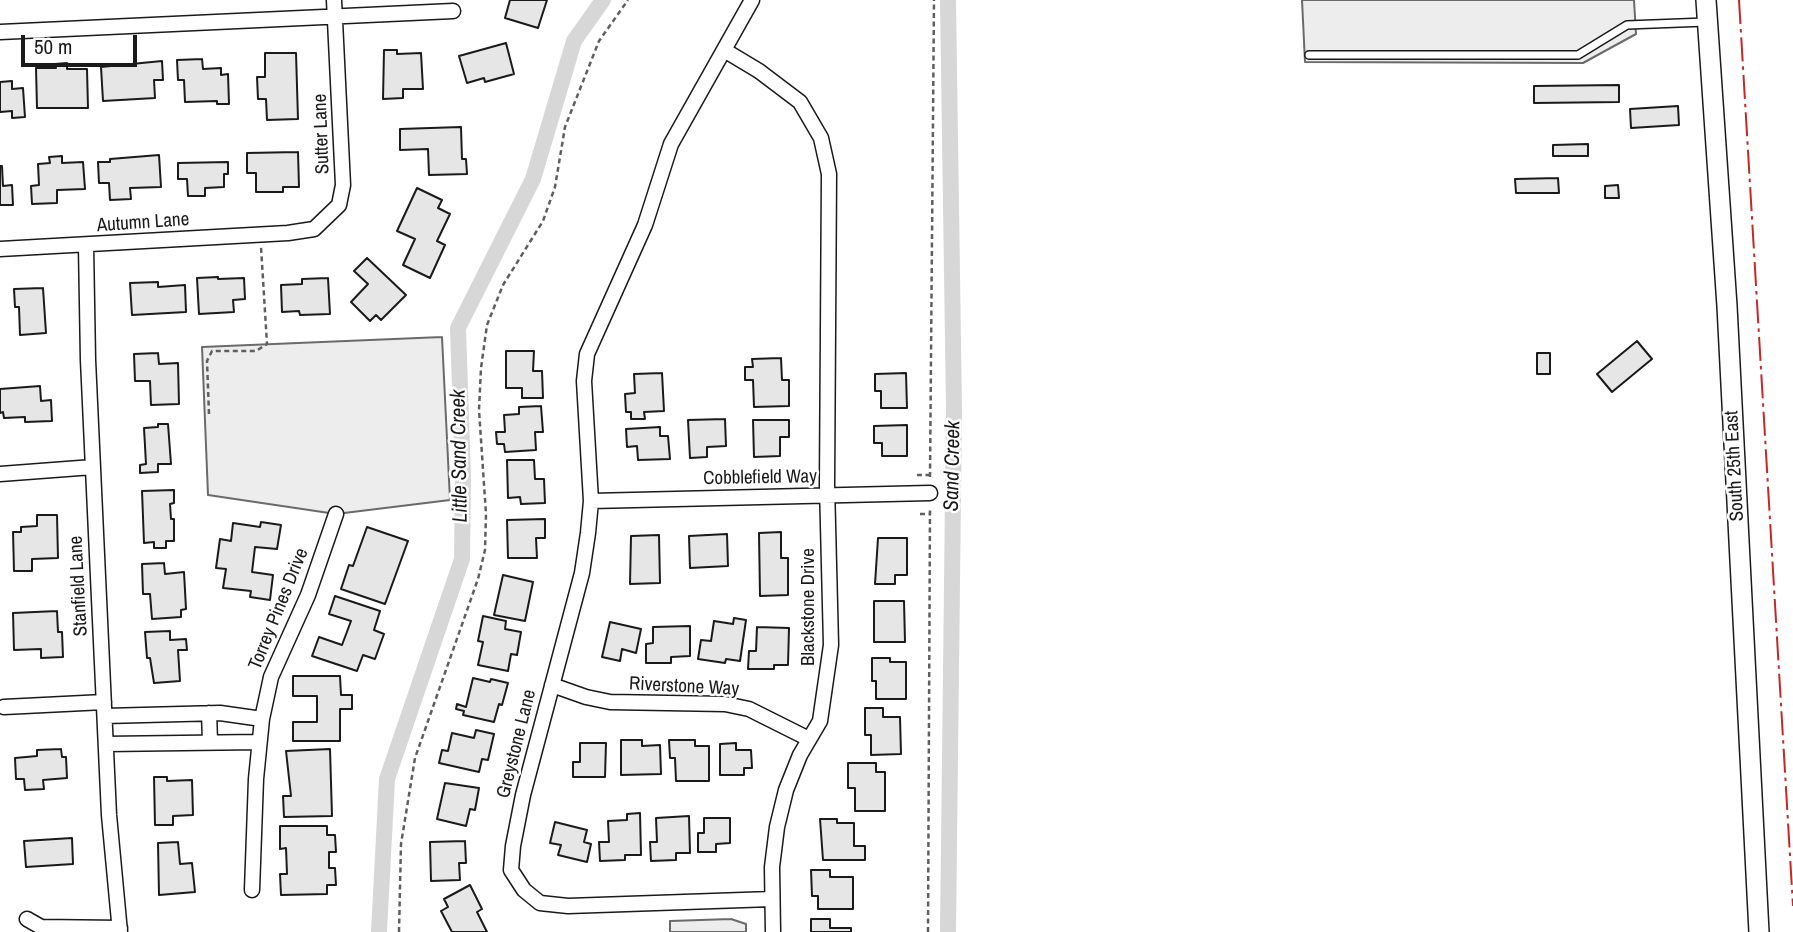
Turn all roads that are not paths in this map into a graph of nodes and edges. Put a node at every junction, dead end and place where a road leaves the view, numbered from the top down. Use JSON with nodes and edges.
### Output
{"nodes":[{"id":1,"x":334,"y":0,"type":"edge"},
{"id":2,"x":752,"y":0,"type":"edge"},
{"id":3,"x":1706,"y":0,"type":"edge"},
{"id":4,"x":453,"y":11,"type":"dead end"},
{"id":5,"x":335,"y":17,"type":"junction"},
{"id":6,"x":1707,"y":22,"type":"junction"},
{"id":7,"x":0,"y":32,"type":"edge"},
{"id":8,"x":724,"y":50,"type":"junction"},
{"id":9,"x":1309,"y":55,"type":"dead end"},
{"id":10,"x":288,"y":233,"type":"joint"},
{"id":11,"x":86,"y":246,"type":"junction"},
{"id":12,"x":0,"y":249,"type":"edge"},
{"id":13,"x":93,"y":467,"type":"junction"},
{"id":14,"x":0,"y":474,"type":"edge"},
{"id":15,"x":930,"y":493,"type":"road end"},
{"id":16,"x":828,"y":495,"type":"junction"},
{"id":17,"x":591,"y":501,"type":"junction"},
{"id":18,"x":336,"y":514,"type":"dead end"},
{"id":19,"x":552,"y":685,"type":"junction"},
{"id":20,"x":4,"y":707,"type":"dead end"},
{"id":21,"x":105,"y":709,"type":"junction"},
{"id":22,"x":209,"y":713,"type":"junction"},
{"id":23,"x":262,"y":719,"type":"junction"},
{"id":24,"x":809,"y":739,"type":"junction"},
{"id":25,"x":210,"y":741,"type":"junction"},
{"id":26,"x":258,"y":742,"type":"junction"},
{"id":27,"x":106,"y":744,"type":"junction"},
{"id":28,"x":252,"y":890,"type":"dead end"},
{"id":29,"x":772,"y":899,"type":"junction"},
{"id":30,"x":27,"y":919,"type":"dead end"},
{"id":31,"x":120,"y":930,"type":"edge"},
{"id":32,"x":773,"y":932,"type":"edge"},
{"id":33,"x":1759,"y":932,"type":"edge"}],
"edges":[{"from":1,"to":5,"type":"street","name":"Sutter Lane"},
{"from":2,"to":8,"type":"street"},
{"from":3,"to":6,"type":"main road","name":"South 25th East"},
{"from":4,"to":5,"type":"street"},
{"from":5,"to":7,"type":"street"},
{"from":5,"to":10,"type":"street","name":"Sutter Lane"},
{"from":6,"to":9,"type":"lane"},
{"from":6,"to":33,"type":"main road","name":"South 25th East"},
{"from":8,"to":16,"type":"street","name":"Blackstone Drive"},
{"from":8,"to":17,"type":"street","name":"Greystone Lane"},
{"from":10,"to":11,"type":"street","name":"Autumn Lane"},
{"from":11,"to":12,"type":"street","name":"Autumn Lane"},
{"from":11,"to":13,"type":"street","name":"Stanfield Lane"},
{"from":13,"to":14,"type":"street"},
{"from":13,"to":21,"type":"street","name":"Stanfield Lane"},
{"from":15,"to":16,"type":"street","name":"Cobblefield Way"},
{"from":16,"to":17,"type":"street","name":"Cobblefield Way"},
{"from":16,"to":24,"type":"street","name":"Blackstone Drive"},
{"from":17,"to":19,"type":"street","name":"Greystone Lane"},
{"from":18,"to":23,"type":"street","name":"Torrey Pines Drive"},
{"from":19,"to":24,"type":"street","name":"Riverstone Way"},
{"from":19,"to":29,"type":"street","name":"Greystone Lane"},
{"from":20,"to":21,"type":"street"},
{"from":21,"to":22,"type":"street"},
{"from":21,"to":27,"type":"street","name":"Stanfield Lane"},
{"from":22,"to":23,"type":"street"},
{"from":22,"to":25,"type":"street"},
{"from":23,"to":26,"type":"street","name":"Torrey Pines Drive"},
{"from":24,"to":29,"type":"street","name":"Blackstone Drive"},
{"from":25,"to":26,"type":"street"},
{"from":25,"to":27,"type":"street"},
{"from":26,"to":28,"type":"street","name":"Torrey Pines Drive"},
{"from":27,"to":31,"type":"street","name":"Stanfield Lane"},
{"from":29,"to":32,"type":"street","name":"Blackstone Drive"},
{"from":30,"to":31,"type":"street","name":"Stanfield Lane"}]}
